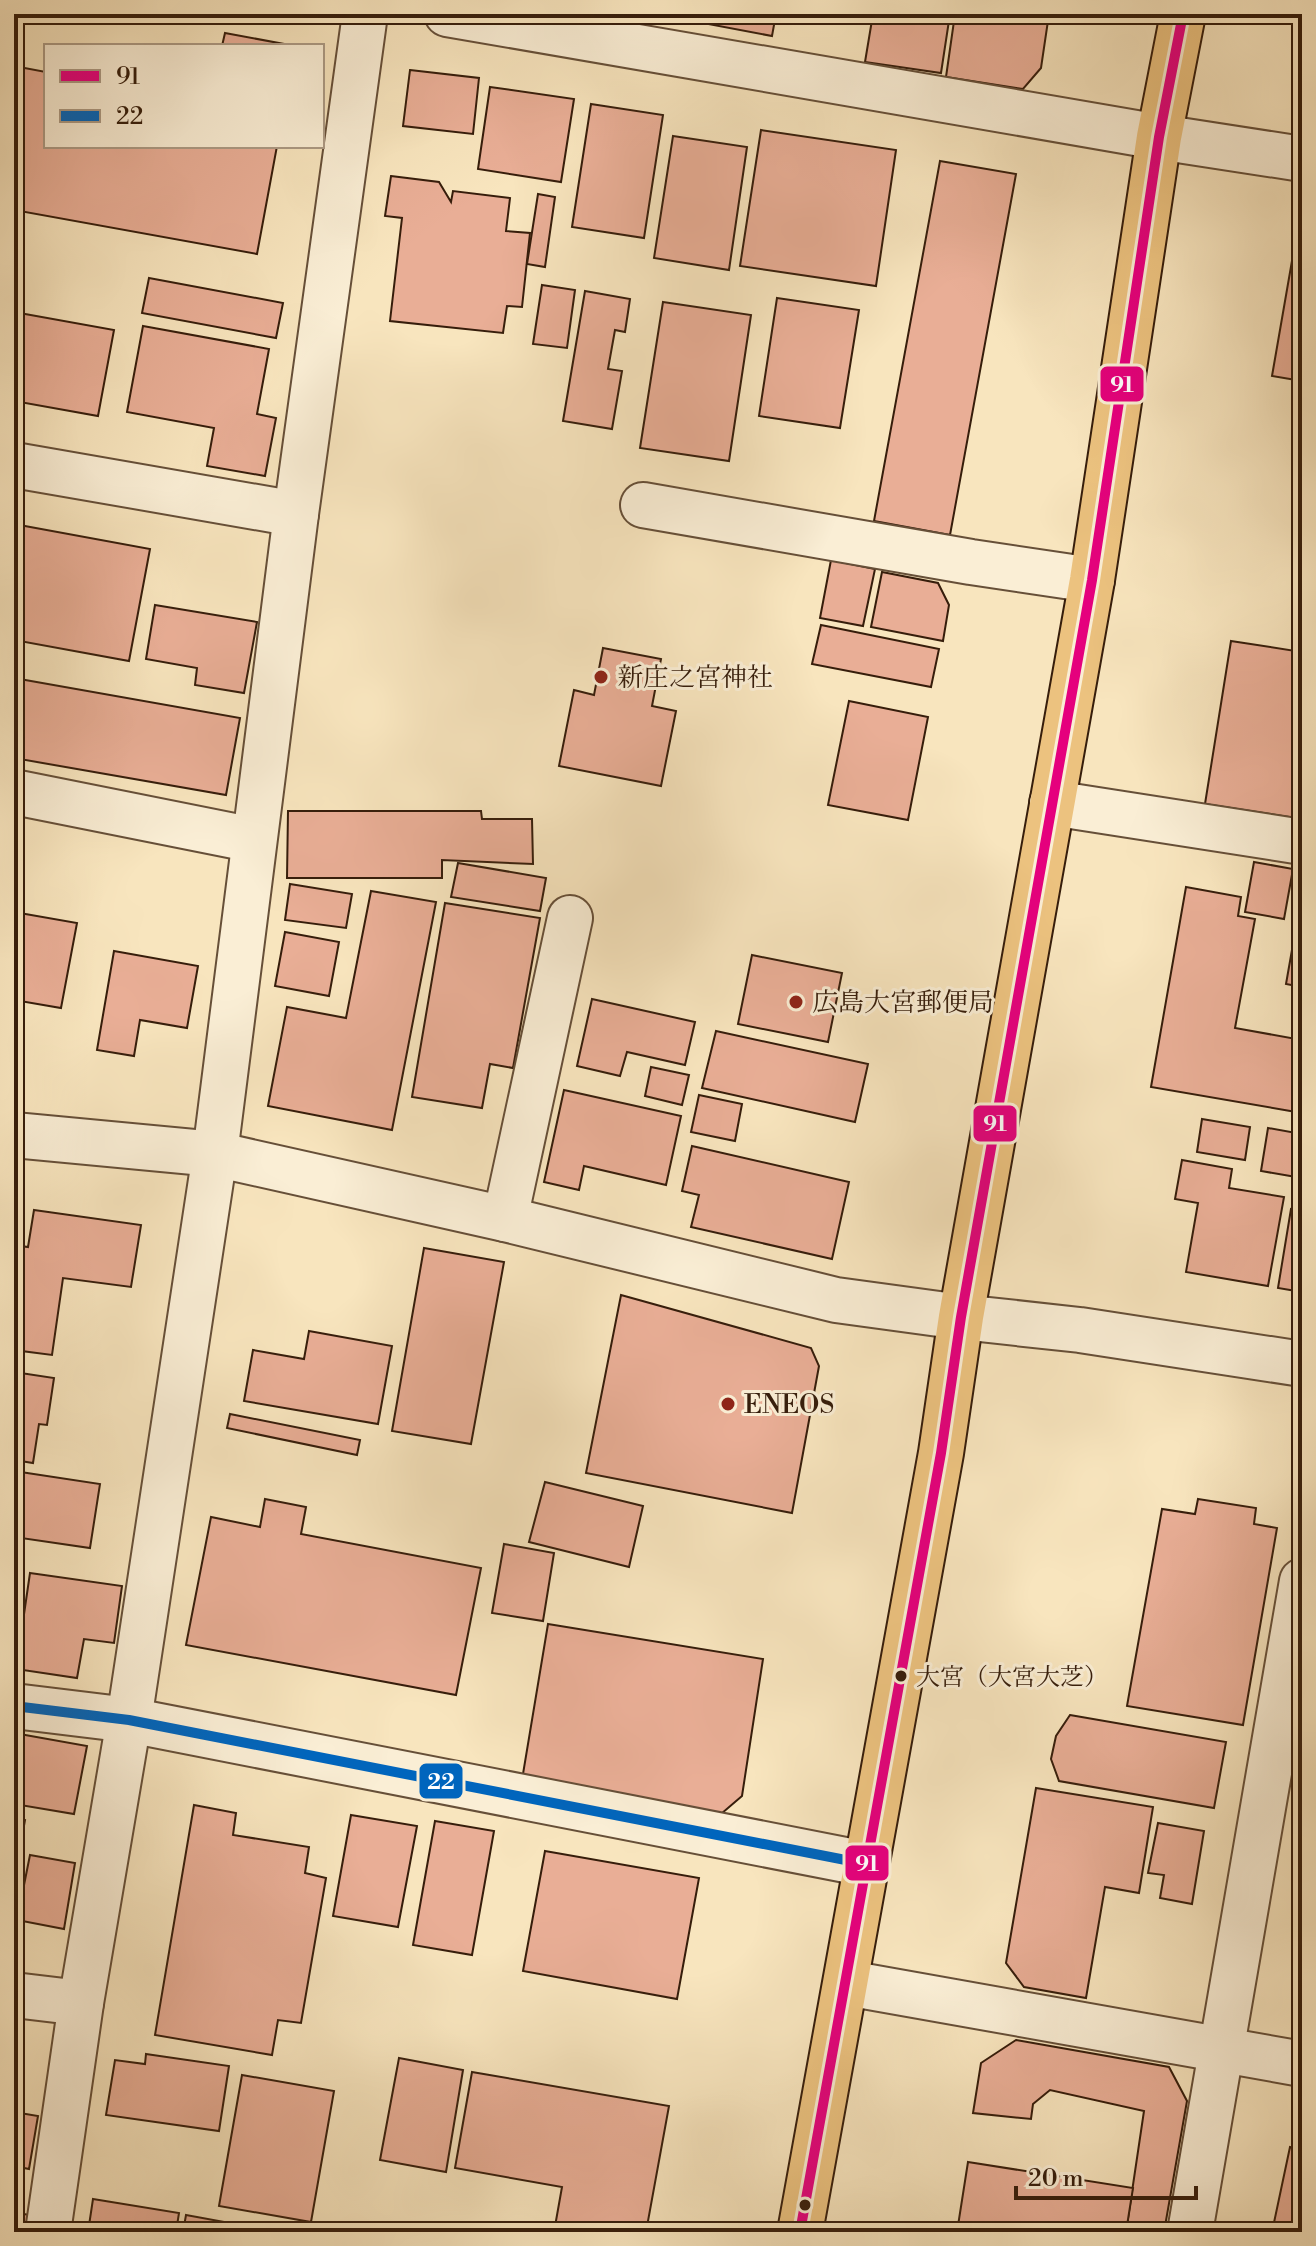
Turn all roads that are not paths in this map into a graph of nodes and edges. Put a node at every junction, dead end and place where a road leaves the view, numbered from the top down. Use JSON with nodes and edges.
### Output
{"nodes":[{"id":1,"x":365,"y":14,"type":"edge"},
{"id":2,"x":447,"y":14,"type":"edge"},
{"id":3,"x":1183,"y":14,"type":"edge"},
{"id":4,"x":645,"y":30,"type":"edge"},
{"id":5,"x":1159,"y":137,"type":"junction"},
{"id":6,"x":1302,"y":159,"type":"edge"},
{"id":7,"x":14,"y":465,"type":"edge"},
{"id":8,"x":643,"y":505,"type":"dead end"},
{"id":9,"x":296,"y":514,"type":"junction"},
{"id":10,"x":1092,"y":580,"type":"junction"},
{"id":11,"x":14,"y":792,"type":"edge"},
{"id":12,"x":1052,"y":803,"type":"junction"},
{"id":13,"x":254,"y":840,"type":"junction"},
{"id":14,"x":1302,"y":842,"type":"edge"},
{"id":15,"x":570,"y":918,"type":"dead end"},
{"id":16,"x":14,"y":1135,"type":"edge"},
{"id":17,"x":215,"y":1154,"type":"junction"},
{"id":18,"x":505,"y":1219,"type":"junction"},
{"id":19,"x":961,"y":1317,"type":"junction"},
{"id":20,"x":1302,"y":1364,"type":"edge"},
{"id":21,"x":1302,"y":1581,"type":"edge"},
{"id":22,"x":14,"y":1706,"type":"edge"},
{"id":23,"x":129,"y":1720,"type":"junction"},
{"id":24,"x":866,"y":1864,"type":"junction"},
{"id":25,"x":847,"y":1983,"type":"junction"},
{"id":26,"x":14,"y":1995,"type":"edge"},
{"id":27,"x":81,"y":2003,"type":"junction"},
{"id":28,"x":1221,"y":2049,"type":"junction"},
{"id":29,"x":1302,"y":2064,"type":"edge"},
{"id":30,"x":48,"y":2232,"type":"edge"},
{"id":31,"x":800,"y":2232,"type":"edge"},
{"id":32,"x":1190,"y":2232,"type":"edge"}],
"edges":[{"from":1,"to":9,"type":"street"},
{"from":2,"to":4,"type":"street"},
{"from":3,"to":5,"type":"highway"},
{"from":4,"to":5,"type":"street"},
{"from":5,"to":6,"type":"street"},
{"from":5,"to":10,"type":"highway"},
{"from":7,"to":9,"type":"street"},
{"from":8,"to":10,"type":"street"},
{"from":9,"to":13,"type":"street"},
{"from":10,"to":12,"type":"highway"},
{"from":11,"to":13,"type":"street"},
{"from":12,"to":14,"type":"street"},
{"from":12,"to":19,"type":"highway"},
{"from":13,"to":17,"type":"street"},
{"from":15,"to":18,"type":"street"},
{"from":16,"to":17,"type":"street"},
{"from":17,"to":18,"type":"street"},
{"from":17,"to":23,"type":"street"},
{"from":18,"to":19,"type":"street"},
{"from":19,"to":20,"type":"street"},
{"from":19,"to":24,"type":"highway"},
{"from":21,"to":28,"type":"street"},
{"from":22,"to":23,"type":"street"},
{"from":23,"to":24,"type":"street"},
{"from":23,"to":27,"type":"street"},
{"from":24,"to":25,"type":"highway"},
{"from":25,"to":28,"type":"street"},
{"from":25,"to":31,"type":"highway"},
{"from":26,"to":27,"type":"street"},
{"from":27,"to":30,"type":"street"},
{"from":28,"to":29,"type":"street"},
{"from":28,"to":32,"type":"street"}]}
